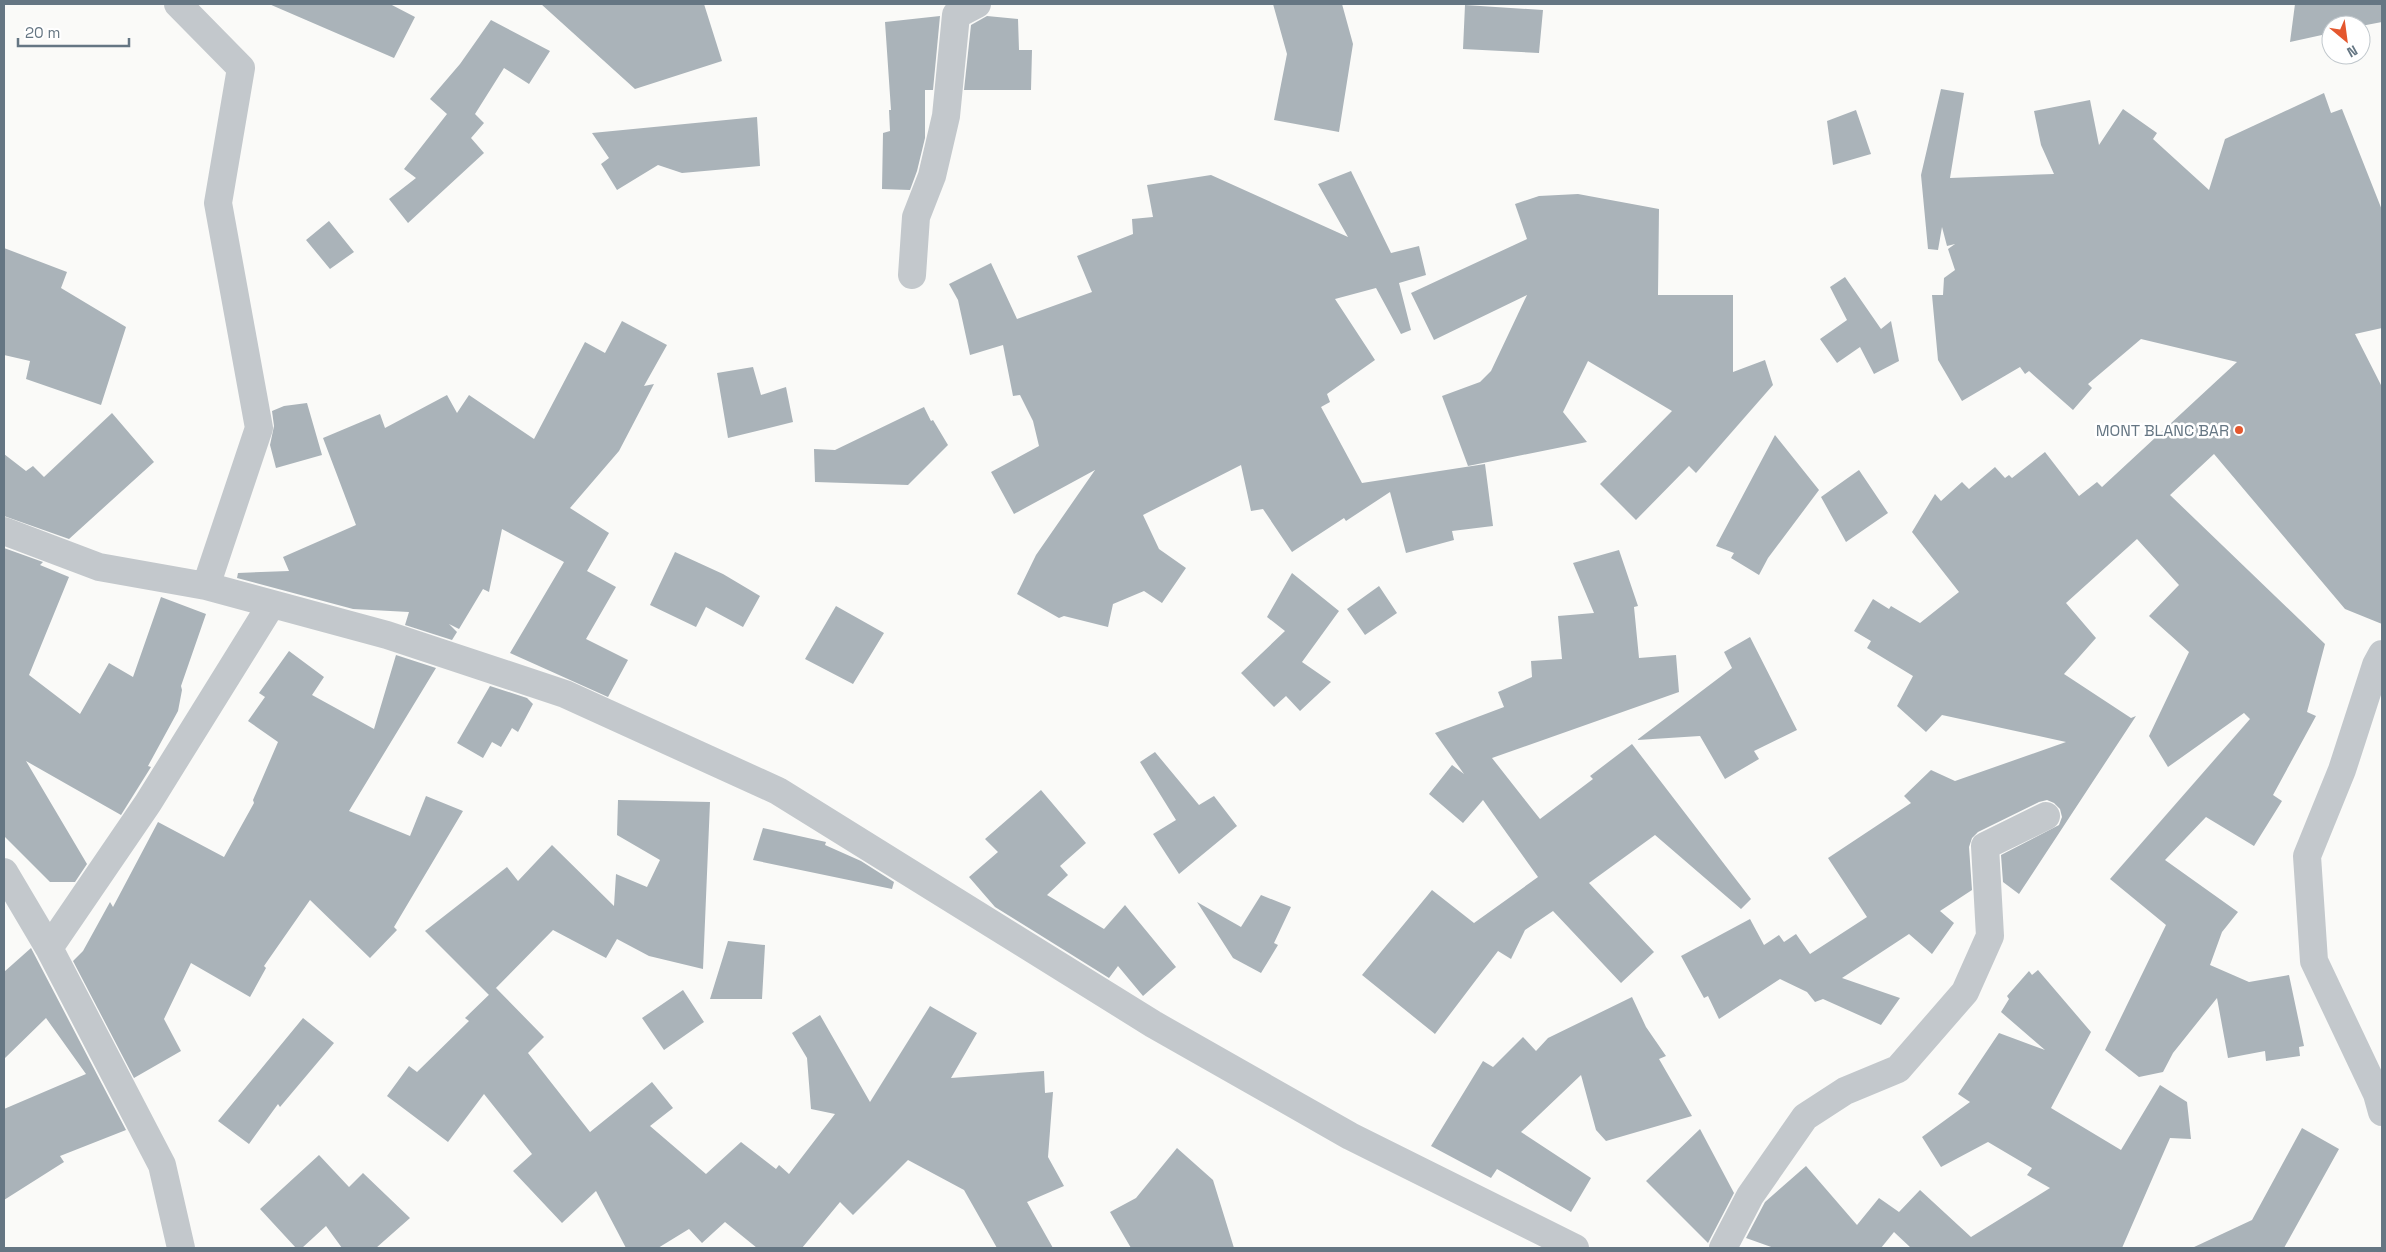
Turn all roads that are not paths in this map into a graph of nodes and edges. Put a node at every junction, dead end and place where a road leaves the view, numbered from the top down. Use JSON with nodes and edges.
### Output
{"nodes":[{"id":1,"x":178,"y":4,"type":"edge"},
{"id":2,"x":977,"y":4,"type":"edge"},
{"id":3,"x":912,"y":276,"type":"dead end"},
{"id":4,"x":4,"y":531,"type":"edge"},
{"id":5,"x":206,"y":586,"type":"junction"},
{"id":6,"x":271,"y":605,"type":"junction"},
{"id":7,"x":2382,"y":654,"type":"edge"},
{"id":8,"x":2046,"y":816,"type":"dead end"},
{"id":9,"x":4,"y":872,"type":"edge"},
{"id":10,"x":49,"y":948,"type":"junction"},
{"id":11,"x":2382,"y":1112,"type":"edge"},
{"id":12,"x":181,"y":1248,"type":"edge"},
{"id":13,"x":1575,"y":1248,"type":"edge"},
{"id":14,"x":1723,"y":1248,"type":"edge"}],
"edges":[{"from":1,"to":5,"type":"street"},
{"from":2,"to":3,"type":"street"},
{"from":4,"to":5,"type":"street"},
{"from":5,"to":6,"type":"street"},
{"from":6,"to":10,"type":"street"},
{"from":6,"to":13,"type":"street"},
{"from":7,"to":11,"type":"street"},
{"from":8,"to":14,"type":"street"},
{"from":9,"to":10,"type":"street"},
{"from":10,"to":12,"type":"street"}]}
